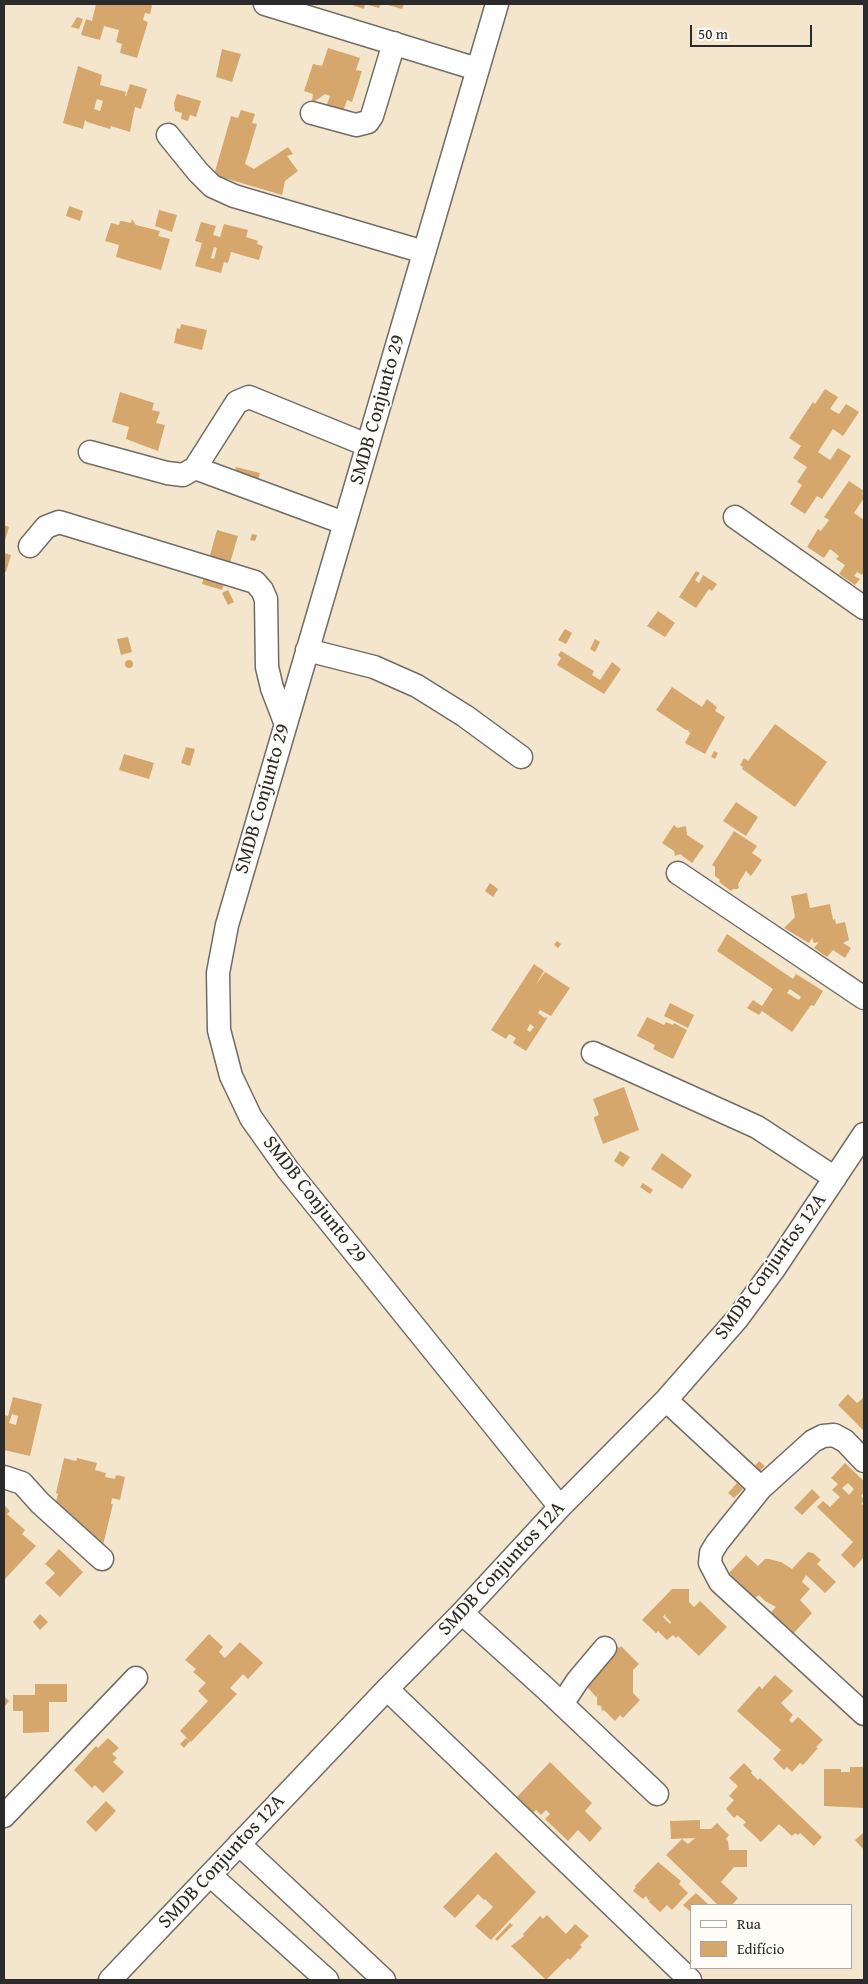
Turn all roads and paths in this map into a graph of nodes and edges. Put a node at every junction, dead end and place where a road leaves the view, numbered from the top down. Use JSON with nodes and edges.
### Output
{"nodes":[{"id":1,"x":265,"y":4,"type":"edge"},
{"id":2,"x":496,"y":4,"type":"edge"},
{"id":3,"x":394,"y":43,"type":"junction"},
{"id":4,"x":477,"y":69,"type":"junction"},
{"id":5,"x":312,"y":113,"type":"dead end"},
{"id":6,"x":168,"y":135,"type":"dead end"},
{"id":7,"x":424,"y":252,"type":"junction"},
{"id":8,"x":367,"y":445,"type":"junction"},
{"id":9,"x":90,"y":452,"type":"dead end"},
{"id":10,"x":195,"y":468,"type":"junction"},
{"id":11,"x":735,"y":517,"type":"dead end"},
{"id":12,"x":344,"y":524,"type":"junction"},
{"id":13,"x":30,"y":546,"type":"dead end"},
{"id":14,"x":864,"y":608,"type":"edge"},
{"id":15,"x":306,"y":650,"type":"junction"},
{"id":16,"x":285,"y":722,"type":"junction"},
{"id":17,"x":521,"y":758,"type":"dead end"},
{"id":18,"x":678,"y":872,"type":"dead end"},
{"id":19,"x":864,"y":998,"type":"edge"},
{"id":20,"x":593,"y":1053,"type":"dead end"},
{"id":21,"x":864,"y":1134,"type":"edge"},
{"id":22,"x":835,"y":1178,"type":"junction"},
{"id":23,"x":666,"y":1400,"type":"junction"},
{"id":24,"x":864,"y":1461,"type":"edge"},
{"id":25,"x":4,"y":1477,"type":"edge"},
{"id":26,"x":761,"y":1488,"type":"junction"},
{"id":27,"x":560,"y":1507,"type":"junction"},
{"id":28,"x":102,"y":1559,"type":"dead end"},
{"id":29,"x":462,"y":1613,"type":"junction"},
{"id":30,"x":605,"y":1648,"type":"dead end"},
{"id":31,"x":136,"y":1678,"type":"dead end"},
{"id":32,"x":387,"y":1689,"type":"junction"},
{"id":33,"x":562,"y":1704,"type":"junction"},
{"id":34,"x":864,"y":1714,"type":"edge"},
{"id":35,"x":656,"y":1794,"type":"dead end"},
{"id":36,"x":4,"y":1816,"type":"edge"},
{"id":37,"x":239,"y":1844,"type":"junction"},
{"id":38,"x":210,"y":1875,"type":"junction"},
{"id":39,"x":110,"y":1980,"type":"edge"},
{"id":40,"x":327,"y":1980,"type":"edge"},
{"id":41,"x":384,"y":1980,"type":"edge"},
{"id":42,"x":690,"y":1980,"type":"edge"}],
"edges":[{"from":1,"to":3,"type":"street"},
{"from":2,"to":4,"type":"street","name":"SMDB Conjunto 29"},
{"from":3,"to":4,"type":"street"},
{"from":3,"to":5,"type":"street"},
{"from":4,"to":7,"type":"street","name":"SMDB Conjunto 29"},
{"from":6,"to":7,"type":"street"},
{"from":7,"to":8,"type":"street","name":"SMDB Conjunto 29"},
{"from":8,"to":10,"type":"street"},
{"from":8,"to":12,"type":"street","name":"SMDB Conjunto 29"},
{"from":9,"to":10,"type":"street"},
{"from":10,"to":12,"type":"street"},
{"from":11,"to":14,"type":"street"},
{"from":12,"to":15,"type":"street","name":"SMDB Conjunto 29"},
{"from":13,"to":16,"type":"street"},
{"from":15,"to":16,"type":"street","name":"SMDB Conjunto 29"},
{"from":15,"to":17,"type":"street"},
{"from":16,"to":27,"type":"street","name":"SMDB Conjunto 29"},
{"from":18,"to":19,"type":"street"},
{"from":20,"to":22,"type":"street"},
{"from":21,"to":22,"type":"street","name":"SMDB Conjuntos 12A"},
{"from":22,"to":23,"type":"street","name":"SMDB Conjuntos 12A"},
{"from":23,"to":26,"type":"street"},
{"from":23,"to":27,"type":"street","name":"SMDB Conjuntos 12A"},
{"from":24,"to":26,"type":"street"},
{"from":25,"to":28,"type":"street"},
{"from":26,"to":34,"type":"street"},
{"from":27,"to":29,"type":"street","name":"SMDB Conjuntos 12A"},
{"from":29,"to":32,"type":"street","name":"SMDB Conjuntos 12A"},
{"from":29,"to":33,"type":"street"},
{"from":30,"to":33,"type":"street"},
{"from":31,"to":36,"type":"street"},
{"from":32,"to":37,"type":"street","name":"SMDB Conjuntos 12A"},
{"from":32,"to":42,"type":"street"},
{"from":33,"to":35,"type":"street"},
{"from":37,"to":38,"type":"street","name":"SMDB Conjuntos 12A"},
{"from":37,"to":41,"type":"street"},
{"from":38,"to":39,"type":"street","name":"SMDB Conjuntos 12A"},
{"from":38,"to":40,"type":"street"}]}
